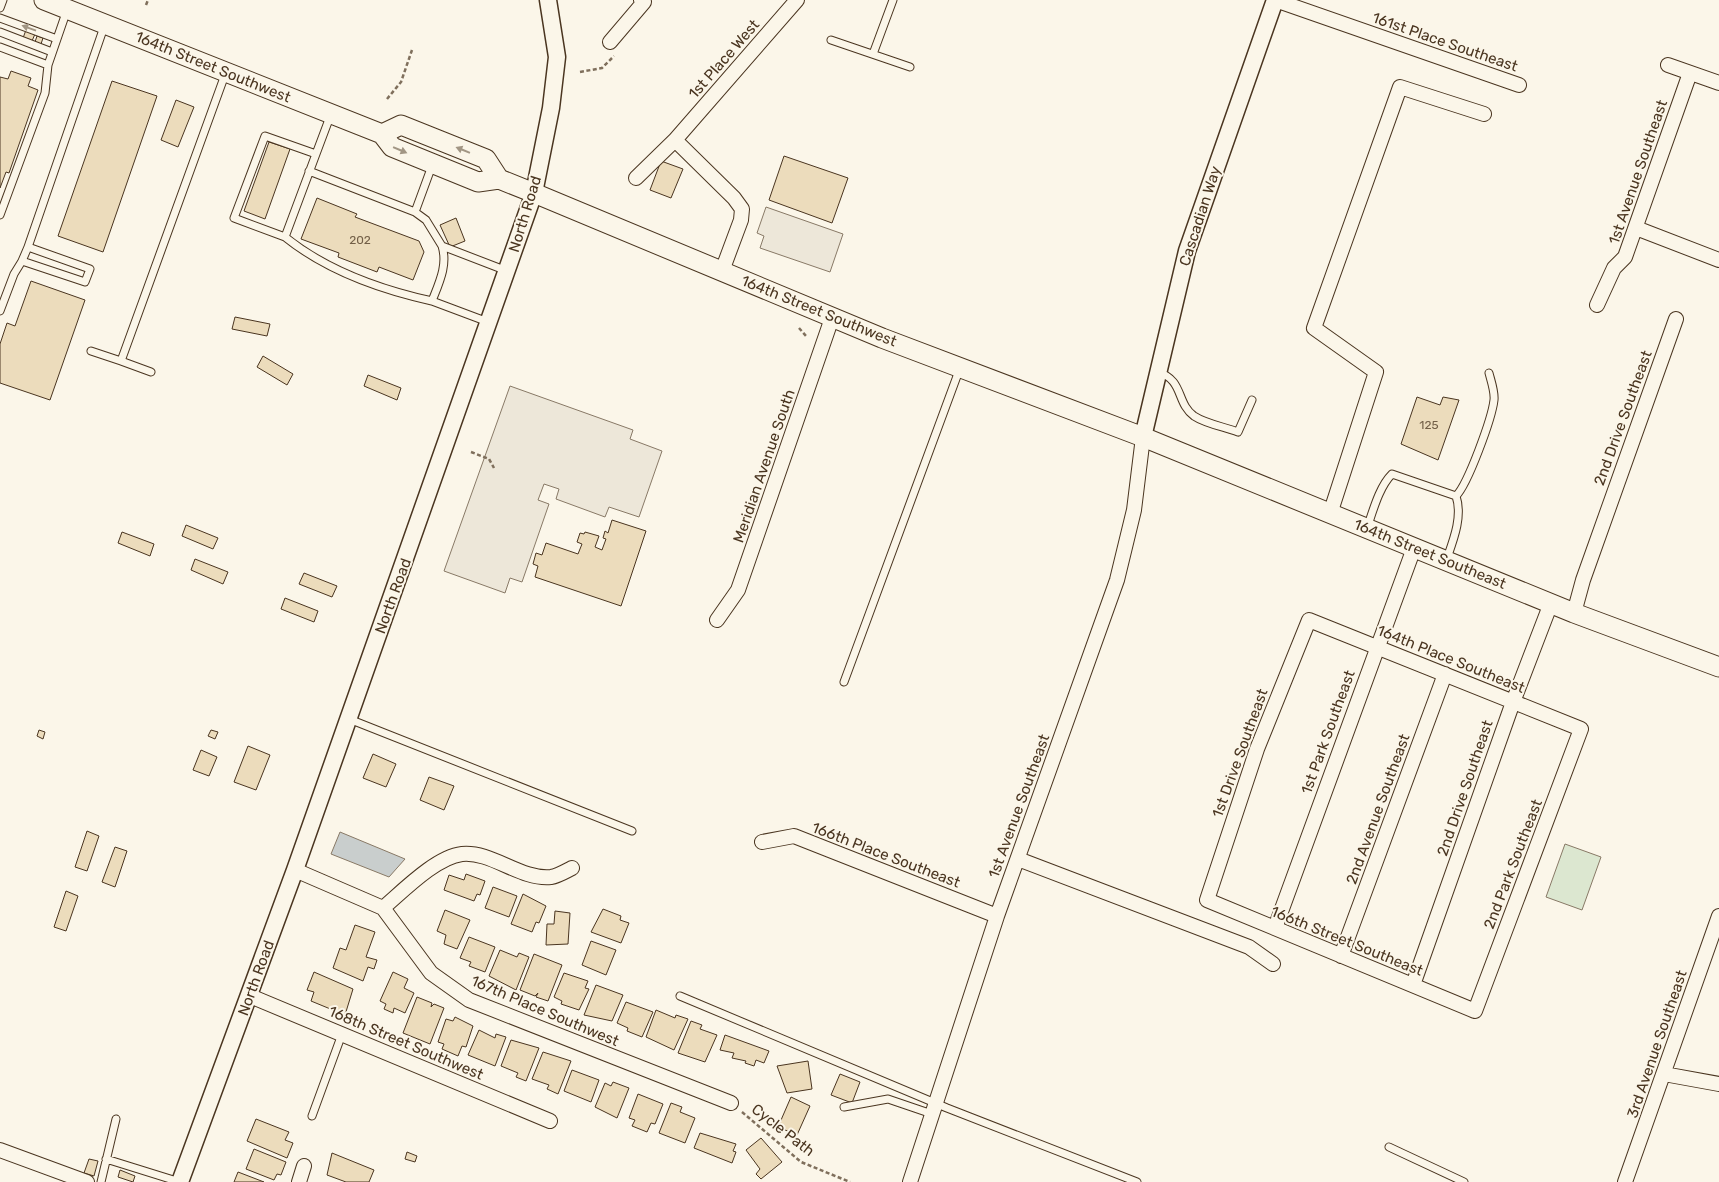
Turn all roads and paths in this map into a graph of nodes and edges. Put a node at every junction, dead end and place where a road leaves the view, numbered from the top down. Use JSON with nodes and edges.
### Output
{"nodes":[{"id":1,"x":3,"y":0,"type":"edge"},
{"id":2,"x":44,"y":0,"type":"edge"},
{"id":3,"x":148,"y":0,"type":"edge"},
{"id":4,"x":548,"y":0,"type":"edge"},
{"id":5,"x":641,"y":0,"type":"edge"},
{"id":6,"x":797,"y":0,"type":"edge"},
{"id":7,"x":893,"y":0,"type":"edge"},
{"id":8,"x":1275,"y":0,"type":"edge"},
{"id":9,"x":146,"y":5,"type":"dead end"},
{"id":10,"x":0,"y":8,"type":"edge"},
{"id":11,"x":68,"y":9,"type":"junction"},
{"id":12,"x":0,"y":18,"type":"edge"},
{"id":13,"x":105,"y":24,"type":"junction"},
{"id":14,"x":0,"y":32,"type":"edge"},
{"id":15,"x":57,"y":39,"type":"junction"},
{"id":16,"x":830,"y":40,"type":"dead end"},
{"id":17,"x":0,"y":47,"type":"edge"},
{"id":18,"x":613,"y":48,"type":"joint"},
{"id":19,"x":412,"y":50,"type":"dead end"},
{"id":20,"x":52,"y":52,"type":"junction"},
{"id":21,"x":873,"y":54,"type":"junction"},
{"id":22,"x":1668,"y":64,"type":"dead end"},
{"id":23,"x":48,"y":65,"type":"junction"},
{"id":24,"x":910,"y":67,"type":"dead end"},
{"id":25,"x":226,"y":72,"type":"junction"},
{"id":26,"x":580,"y":72,"type":"dead end"},
{"id":27,"x":1690,"y":73,"type":"junction"},
{"id":28,"x":1719,"y":83,"type":"edge"},
{"id":29,"x":1519,"y":85,"type":"dead end"},
{"id":30,"x":387,"y":99,"type":"dead end"},
{"id":31,"x":331,"y":113,"type":"junction"},
{"id":32,"x":1484,"y":114,"type":"dead end"},
{"id":33,"x":382,"y":134,"type":"junction"},
{"id":34,"x":675,"y":140,"type":"junction"},
{"id":35,"x":316,"y":154,"type":"junction"},
{"id":36,"x":433,"y":163,"type":"junction"},
{"id":37,"x":309,"y":171,"type":"junction"},
{"id":38,"x":636,"y":178,"type":"dead end"},
{"id":39,"x":499,"y":180,"type":"junction"},
{"id":40,"x":534,"y":193,"type":"junction"},
{"id":41,"x":415,"y":212,"type":"junction"},
{"id":42,"x":0,"y":215,"type":"edge"},
{"id":43,"x":1636,"y":228,"type":"junction"},
{"id":44,"x":285,"y":237,"type":"junction"},
{"id":45,"x":442,"y":246,"type":"junction"},
{"id":46,"x":28,"y":247,"type":"junction"},
{"id":47,"x":1719,"y":260,"type":"edge"},
{"id":48,"x":22,"y":261,"type":"junction"},
{"id":49,"x":507,"y":270,"type":"junction"},
{"id":50,"x":722,"y":271,"type":"junction"},
{"id":51,"x":432,"y":301,"type":"junction"},
{"id":52,"x":1597,"y":305,"type":"dead end"},
{"id":53,"x":0,"y":311,"type":"edge"},
{"id":54,"x":832,"y":318,"type":"junction"},
{"id":55,"x":1676,"y":319,"type":"dead end"},
{"id":56,"x":489,"y":323,"type":"junction"},
{"id":57,"x":799,"y":328,"type":"dead end"},
{"id":58,"x":806,"y":336,"type":"dead end"},
{"id":59,"x":91,"y":351,"type":"dead end"},
{"id":60,"x":121,"y":362,"type":"junction"},
{"id":61,"x":960,"y":368,"type":"junction"},
{"id":62,"x":151,"y":372,"type":"dead end"},
{"id":63,"x":1158,"y":372,"type":"junction"},
{"id":64,"x":1489,"y":373,"type":"dead end"},
{"id":65,"x":1252,"y":400,"type":"dead end"},
{"id":66,"x":1143,"y":437,"type":"junction"},
{"id":67,"x":471,"y":452,"type":"dead end"},
{"id":68,"x":494,"y":468,"type":"dead end"},
{"id":69,"x":1456,"y":496,"type":"junction"},
{"id":70,"x":1330,"y":514,"type":"junction"},
{"id":71,"x":1366,"y":529,"type":"junction"},
{"id":72,"x":1414,"y":548,"type":"junction"},
{"id":73,"x":1446,"y":561,"type":"junction"},
{"id":74,"x":1552,"y":603,"type":"junction"},
{"id":75,"x":1574,"y":613,"type":"junction"},
{"id":76,"x":717,"y":620,"type":"dead end"},
{"id":77,"x":1309,"y":620,"type":"joint"},
{"id":78,"x":1376,"y":646,"type":"junction"},
{"id":79,"x":1719,"y":667,"type":"edge"},
{"id":80,"x":1445,"y":674,"type":"junction"},
{"id":81,"x":844,"y":682,"type":"dead end"},
{"id":82,"x":1513,"y":702,"type":"junction"},
{"id":83,"x":349,"y":719,"type":"junction"},
{"id":84,"x":1581,"y":729,"type":"joint"},
{"id":85,"x":632,"y":831,"type":"dead end"},
{"id":86,"x":762,"y":842,"type":"dead end"},
{"id":87,"x":1018,"y":859,"type":"junction"},
{"id":88,"x":572,"y":868,"type":"dead end"},
{"id":89,"x":295,"y":870,"type":"junction"},
{"id":90,"x":1206,"y":900,"type":"joint"},
{"id":91,"x":383,"y":908,"type":"junction"},
{"id":92,"x":998,"y":916,"type":"junction"},
{"id":93,"x":1719,"y":916,"type":"edge"},
{"id":94,"x":1275,"y":928,"type":"junction"},
{"id":95,"x":1341,"y":956,"type":"junction"},
{"id":96,"x":1273,"y":964,"type":"dead end"},
{"id":97,"x":1413,"y":985,"type":"junction"},
{"id":98,"x":250,"y":996,"type":"junction"},
{"id":99,"x":680,"y":996,"type":"dead end"},
{"id":100,"x":1475,"y":1011,"type":"joint"},
{"id":101,"x":342,"y":1034,"type":"junction"},
{"id":102,"x":1664,"y":1074,"type":"junction"},
{"id":103,"x":1719,"y":1084,"type":"edge"},
{"id":104,"x":731,"y":1103,"type":"joint"},
{"id":105,"x":844,"y":1107,"type":"dead end"},
{"id":106,"x":934,"y":1108,"type":"junction"},
{"id":107,"x":312,"y":1116,"type":"dead end"},
{"id":108,"x":116,"y":1119,"type":"dead end"},
{"id":109,"x":550,"y":1121,"type":"dead end"},
{"id":110,"x":1389,"y":1147,"type":"dead end"},
{"id":111,"x":0,"y":1150,"type":"edge"},
{"id":112,"x":106,"y":1159,"type":"junction"},
{"id":113,"x":304,"y":1166,"type":"dead end"},
{"id":114,"x":87,"y":1182,"type":"edge"},
{"id":115,"x":101,"y":1182,"type":"edge"},
{"id":116,"x":180,"y":1182,"type":"edge"},
{"id":117,"x":299,"y":1182,"type":"edge"},
{"id":118,"x":850,"y":1182,"type":"edge"},
{"id":119,"x":910,"y":1182,"type":"edge"},
{"id":120,"x":1137,"y":1182,"type":"edge"},
{"id":121,"x":1464,"y":1182,"type":"edge"},
{"id":122,"x":1625,"y":1182,"type":"edge"}],
"edges":[{"from":1,"to":10,"type":"lane"},
{"from":2,"to":11,"type":"main road","name":"164th Street Southwest"},
{"from":3,"to":9,"type":"path"},
{"from":4,"to":40,"type":"street","name":"North Road"},
{"from":5,"to":18,"type":"street"},
{"from":6,"to":34,"type":"street","name":"1st Place West"},
{"from":7,"to":21,"type":"lane"},
{"from":8,"to":29,"type":"street","name":"161st Place Southeast"},
{"from":8,"to":63,"type":"street","name":"Cascadian Way"},
{"from":11,"to":13,"type":"main road","name":"164th Street Southwest"},
{"from":11,"to":15,"type":"lane"},
{"from":15,"to":12,"type":"lane","one_way":true},
{"from":13,"to":25,"type":"main road","name":"164th Street Southwest"},
{"from":13,"to":46,"type":"lane"},
{"from":14,"to":20,"type":"lane"},
{"from":15,"to":20,"type":"lane"},
{"from":16,"to":21,"type":"lane"},
{"from":17,"to":23,"type":"lane"},
{"from":18,"to":26,"type":"path"},
{"from":19,"to":30,"type":"path"},
{"from":20,"to":23,"type":"lane"},
{"from":21,"to":24,"type":"lane"},
{"from":22,"to":27,"type":"street"},
{"from":23,"to":42,"type":"lane"},
{"from":25,"to":31,"type":"main road","name":"164th Street Southwest"},
{"from":25,"to":60,"type":"lane"},
{"from":27,"to":28,"type":"street"},
{"from":27,"to":43,"type":"street","name":"1st Avenue Southeast"},
{"from":31,"to":33,"type":"main road","name":"164th Street Southwest"},
{"from":31,"to":35,"type":"lane"},
{"from":32,"to":70,"type":"street"},
{"from":33,"to":36,"type":"main road","name":"164th Street Southwest","one_way":true},
{"from":39,"to":33,"type":"main road","one_way":true},
{"from":34,"to":38,"type":"street","name":"1st Place West"},
{"from":34,"to":50,"type":"street"},
{"from":35,"to":37,"type":"lane"},
{"from":35,"to":44,"type":"lane"},
{"from":36,"to":39,"type":"main road","name":"164th Street Southwest"},
{"from":36,"to":41,"type":"lane"},
{"from":37,"to":41,"type":"lane"},
{"from":37,"to":44,"type":"lane"},
{"from":39,"to":40,"type":"main road","name":"164th Street Southwest"},
{"from":40,"to":49,"type":"street","name":"North Road"},
{"from":40,"to":50,"type":"main road","name":"164th Street Southwest"},
{"from":41,"to":45,"type":"lane"},
{"from":43,"to":47,"type":"street"},
{"from":43,"to":52,"type":"street","name":"1st Avenue Southeast"},
{"from":44,"to":51,"type":"lane"},
{"from":45,"to":49,"type":"lane"},
{"from":45,"to":51,"type":"lane"},
{"from":46,"to":48,"type":"lane"},
{"from":46,"to":48,"type":"lane"},
{"from":48,"to":53,"type":"lane"},
{"from":49,"to":56,"type":"street","name":"North Road"},
{"from":50,"to":54,"type":"main road","name":"164th Street Southwest"},
{"from":51,"to":56,"type":"lane"},
{"from":54,"to":61,"type":"main road","name":"164th Street Southwest"},
{"from":54,"to":76,"type":"street","name":"Meridian Avenue South"},
{"from":55,"to":75,"type":"street","name":"2nd Drive Southeast"},
{"from":56,"to":83,"type":"street","name":"North Road"},
{"from":57,"to":58,"type":"path"},
{"from":59,"to":60,"type":"lane"},
{"from":60,"to":62,"type":"lane"},
{"from":61,"to":66,"type":"main road","name":"164th Street Southwest"},
{"from":61,"to":81,"type":"lane"},
{"from":63,"to":65,"type":"lane"},
{"from":63,"to":66,"type":"street","name":"Cascadian Way"},
{"from":64,"to":69,"type":"lane"},
{"from":66,"to":70,"type":"main road","name":"164th Street Southeast"},
{"from":66,"to":87,"type":"street","name":"1st Avenue Southeast"},
{"from":67,"to":68,"type":"path"},
{"from":69,"to":71,"type":"lane"},
{"from":69,"to":73,"type":"lane"},
{"from":70,"to":71,"type":"main road","name":"164th Street Southeast"},
{"from":71,"to":72,"type":"main road","name":"164th Street Southeast"},
{"from":72,"to":73,"type":"main road","name":"164th Street Southeast"},
{"from":72,"to":78,"type":"street","name":"1st Park Southeast"},
{"from":73,"to":74,"type":"main road","name":"164th Street Southeast"},
{"from":74,"to":75,"type":"main road","name":"164th Street Southeast"},
{"from":74,"to":82,"type":"street","name":"2nd Drive Southeast"},
{"from":75,"to":79,"type":"main road","name":"164th Street Southeast"},
{"from":77,"to":78,"type":"street","name":"164th Place Southeast"},
{"from":77,"to":90,"type":"street","name":"1st Drive Southeast"},
{"from":78,"to":80,"type":"street","name":"164th Place Southeast"},
{"from":78,"to":94,"type":"street","name":"1st Park Southeast"},
{"from":80,"to":82,"type":"street","name":"164th Place Southeast"},
{"from":80,"to":95,"type":"street","name":"2nd Avenue Southeast"},
{"from":82,"to":84,"type":"street","name":"164th Place Southeast"},
{"from":82,"to":97,"type":"street","name":"2nd Drive Southeast"},
{"from":83,"to":85,"type":"lane"},
{"from":83,"to":89,"type":"street","name":"North Road"},
{"from":84,"to":100,"type":"street","name":"2nd Park Southeast"},
{"from":86,"to":92,"type":"street","name":"166th Place Southeast"},
{"from":87,"to":92,"type":"street","name":"1st Avenue Southeast"},
{"from":87,"to":96,"type":"street"},
{"from":88,"to":91,"type":"street"},
{"from":89,"to":91,"type":"street"},
{"from":89,"to":98,"type":"street","name":"North Road"},
{"from":90,"to":94,"type":"street","name":"166th Street Southeast"},
{"from":91,"to":104,"type":"street","name":"167th Place Southwest"},
{"from":92,"to":106,"type":"street","name":"1st Avenue Southeast"},
{"from":93,"to":102,"type":"street","name":"3rd Avenue Southeast"},
{"from":94,"to":95,"type":"street","name":"166th Street Southeast"},
{"from":95,"to":97,"type":"street","name":"166th Street Southeast"},
{"from":97,"to":100,"type":"street","name":"166th Street Southeast"},
{"from":98,"to":101,"type":"street","name":"168th Street Southwest"},
{"from":98,"to":116,"type":"street","name":"North Road"},
{"from":99,"to":106,"type":"lane"},
{"from":101,"to":107,"type":"lane"},
{"from":101,"to":109,"type":"street","name":"168th Street Southwest"},
{"from":102,"to":103,"type":"street"},
{"from":102,"to":122,"type":"street","name":"3rd Avenue Southeast"},
{"from":104,"to":118,"type":"path","name":"Cycle Path"},
{"from":105,"to":106,"type":"lane"},
{"from":106,"to":119,"type":"street","name":"1st Avenue Southeast"},
{"from":106,"to":120,"type":"lane"},
{"from":108,"to":112,"type":"lane"},
{"from":110,"to":121,"type":"lane"},
{"from":111,"to":114,"type":"street"},
{"from":112,"to":115,"type":"lane"},
{"from":112,"to":116,"type":"lane"},
{"from":113,"to":117,"type":"street"}]}
